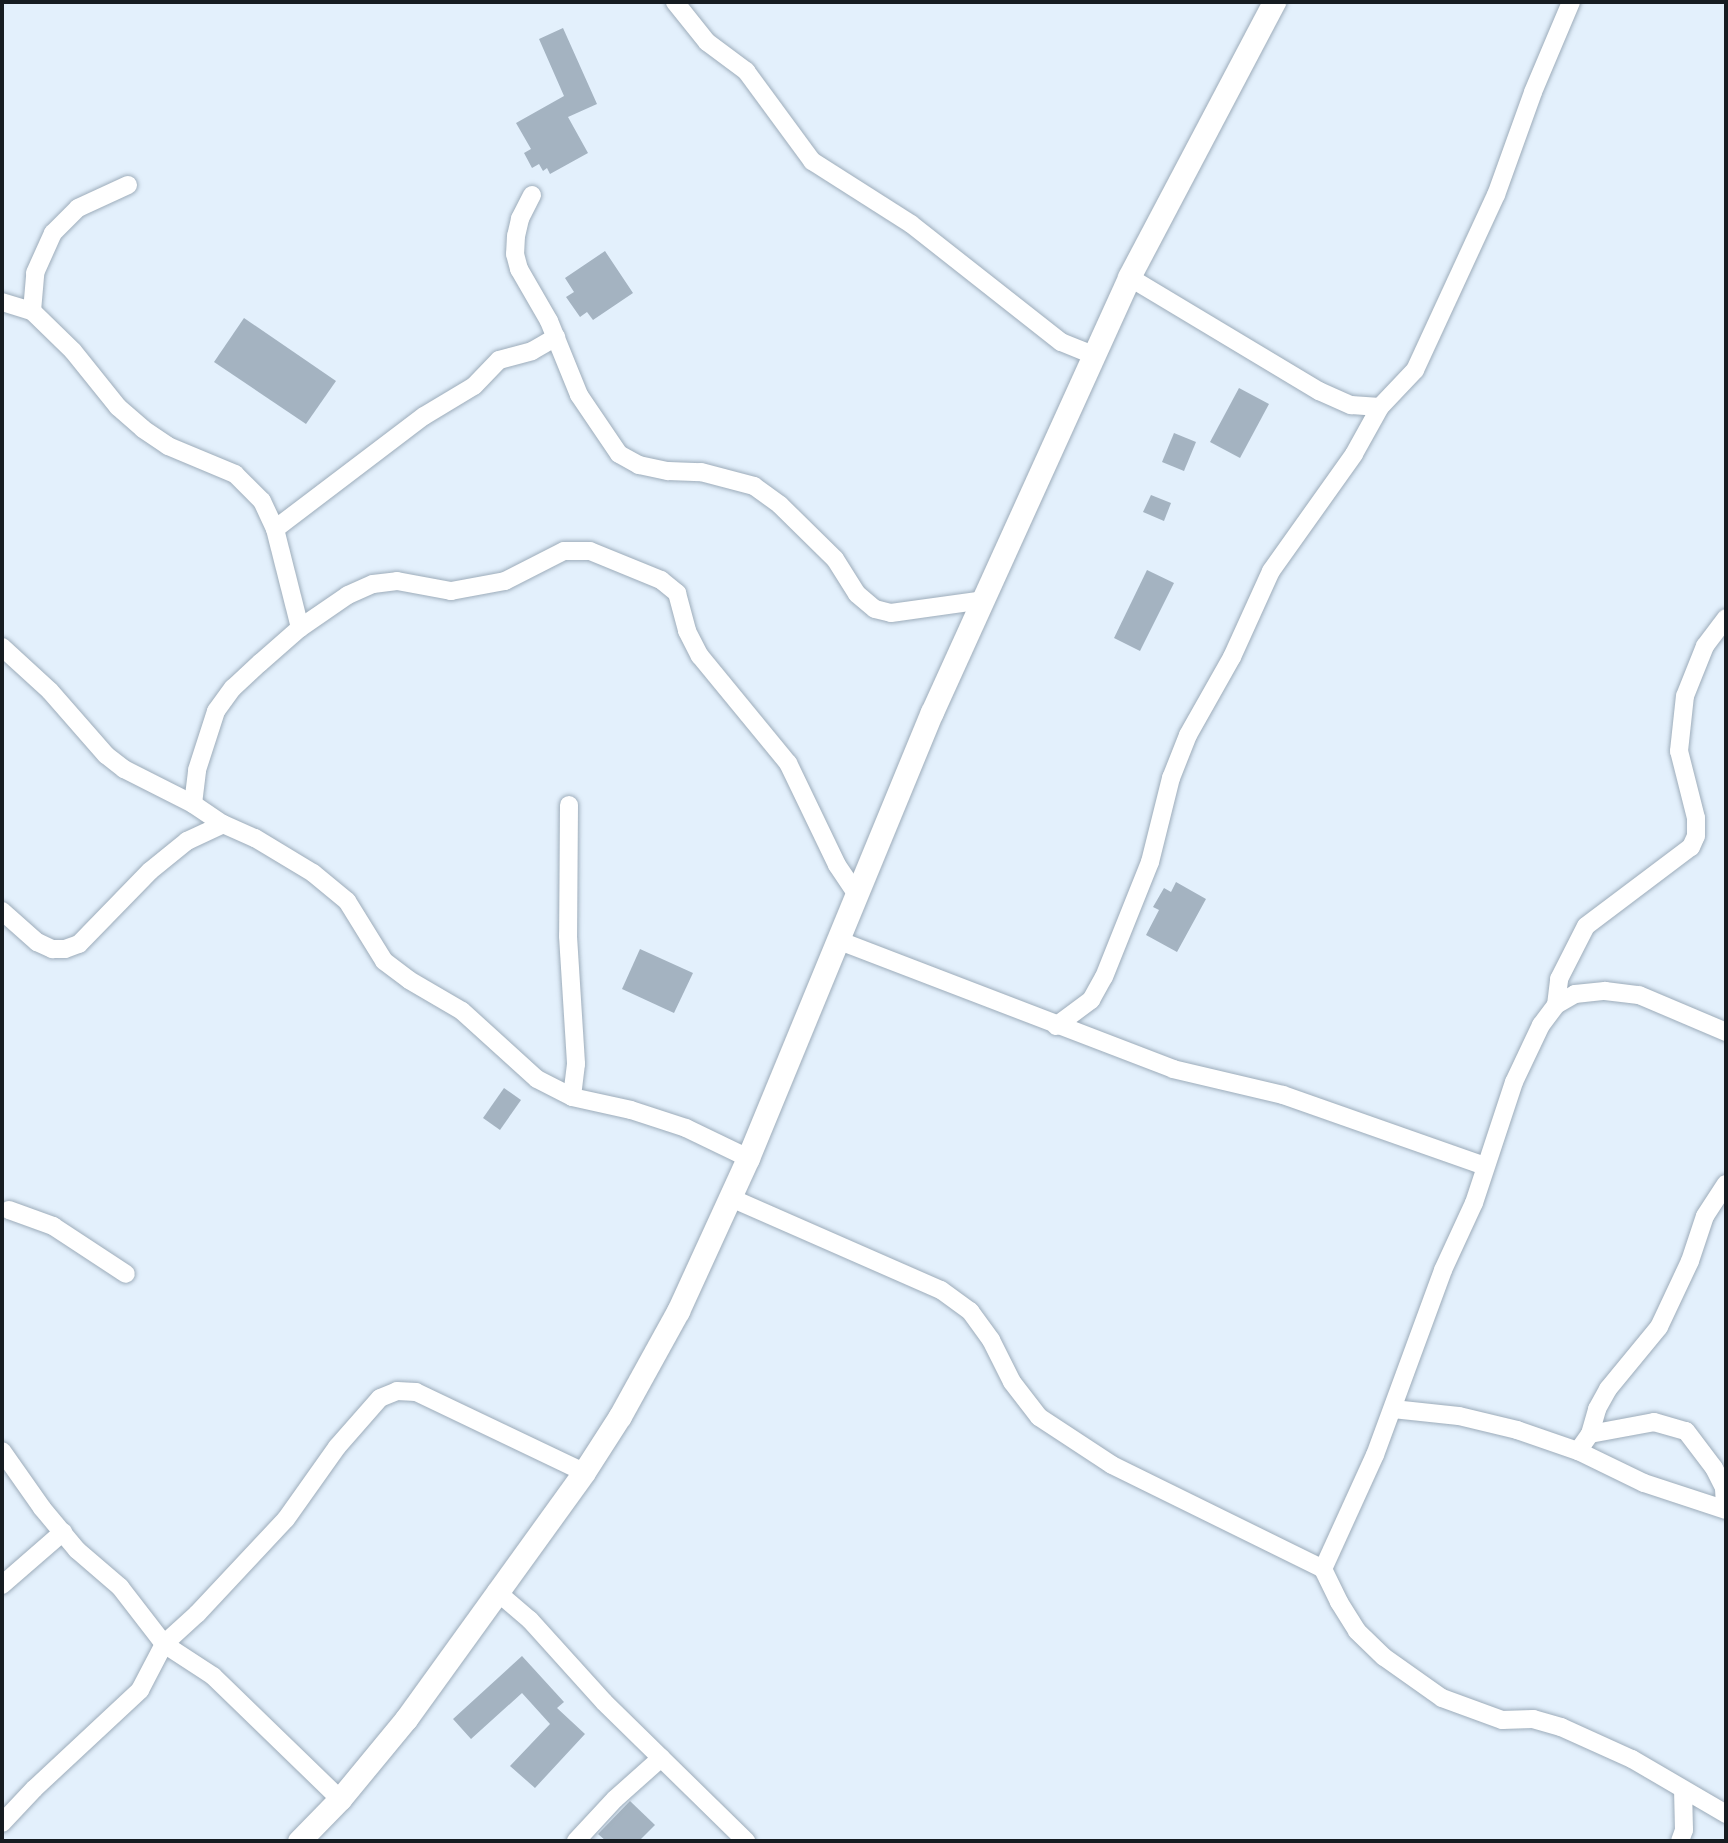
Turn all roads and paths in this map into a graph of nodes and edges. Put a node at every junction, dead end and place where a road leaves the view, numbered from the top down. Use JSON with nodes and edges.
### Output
{"nodes":[{"id":1,"x":675,"y":2,"type":"edge"},
{"id":2,"x":1571,"y":2,"type":"edge"},
{"id":3,"x":1269,"y":3,"type":"edge"},
{"id":4,"x":128,"y":185,"type":"dead end"},
{"id":5,"x":532,"y":195,"type":"dead end"},
{"id":6,"x":1129,"y":277,"type":"junction"},
{"id":7,"x":2,"y":302,"type":"edge"},
{"id":8,"x":32,"y":311,"type":"junction"},
{"id":9,"x":556,"y":337,"type":"junction"},
{"id":10,"x":532,"y":351,"type":"junction"},
{"id":11,"x":1094,"y":355,"type":"junction"},
{"id":12,"x":563,"y":359,"type":"junction"},
{"id":13,"x":1380,"y":407,"type":"junction"},
{"id":14,"x":275,"y":529,"type":"junction"},
{"id":15,"x":983,"y":600,"type":"junction"},
{"id":16,"x":1726,"y":618,"type":"edge"},
{"id":17,"x":300,"y":628,"type":"junction"},
{"id":18,"x":2,"y":647,"type":"edge"},
{"id":19,"x":193,"y":804,"type":"junction"},
{"id":20,"x":569,"y":805,"type":"dead end"},
{"id":21,"x":222,"y":824,"type":"junction"},
{"id":22,"x":858,"y":895,"type":"junction"},
{"id":23,"x":2,"y":911,"type":"edge"},
{"id":24,"x":840,"y":941,"type":"junction"},
{"id":25,"x":1556,"y":1005,"type":"junction"},
{"id":26,"x":1056,"y":1026,"type":"junction"},
{"id":27,"x":1726,"y":1032,"type":"edge"},
{"id":28,"x":572,"y":1097,"type":"junction"},
{"id":29,"x":748,"y":1158,"type":"junction"},
{"id":30,"x":1485,"y":1166,"type":"junction"},
{"id":31,"x":1726,"y":1184,"type":"edge"},
{"id":32,"x":731,"y":1198,"type":"junction"},
{"id":33,"x":4,"y":1211,"type":"edge"},
{"id":34,"x":126,"y":1274,"type":"dead end"},
{"id":35,"x":1393,"y":1409,"type":"junction"},
{"id":36,"x":1590,"y":1434,"type":"junction"},
{"id":37,"x":2,"y":1451,"type":"edge"},
{"id":38,"x":1578,"y":1451,"type":"junction"},
{"id":39,"x":584,"y":1472,"type":"junction"},
{"id":40,"x":1726,"y":1509,"type":"edge"},
{"id":41,"x":63,"y":1532,"type":"junction"},
{"id":42,"x":1323,"y":1569,"type":"junction"},
{"id":43,"x":2,"y":1585,"type":"edge"},
{"id":44,"x":496,"y":1591,"type":"junction"},
{"id":45,"x":164,"y":1644,"type":"junction"},
{"id":46,"x":661,"y":1758,"type":"junction"},
{"id":47,"x":1683,"y":1790,"type":"junction"},
{"id":48,"x":340,"y":1799,"type":"junction"},
{"id":49,"x":1726,"y":1814,"type":"edge"},
{"id":50,"x":2,"y":1823,"type":"edge"},
{"id":51,"x":299,"y":1841,"type":"edge"},
{"id":52,"x":576,"y":1841,"type":"edge"},
{"id":53,"x":746,"y":1841,"type":"edge"},
{"id":54,"x":1680,"y":1841,"type":"edge"}],
"edges":[{"from":1,"to":11,"type":"street"},
{"from":2,"to":13,"type":"street"},
{"from":3,"to":6,"type":"street"},
{"from":4,"to":8,"type":"street"},
{"from":5,"to":9,"type":"street"},
{"from":6,"to":11,"type":"street"},
{"from":6,"to":13,"type":"street"},
{"from":7,"to":8,"type":"street"},
{"from":8,"to":14,"type":"street"},
{"from":9,"to":10,"type":"street"},
{"from":9,"to":12,"type":"street"},
{"from":10,"to":12,"type":"street"},
{"from":10,"to":14,"type":"street"},
{"from":11,"to":15,"type":"street"},
{"from":12,"to":15,"type":"street"},
{"from":13,"to":26,"type":"street"},
{"from":14,"to":17,"type":"street"},
{"from":15,"to":22,"type":"street"},
{"from":16,"to":25,"type":"street"},
{"from":17,"to":19,"type":"street"},
{"from":17,"to":22,"type":"street"},
{"from":18,"to":19,"type":"street"},
{"from":19,"to":21,"type":"street"},
{"from":20,"to":28,"type":"street"},
{"from":21,"to":23,"type":"street"},
{"from":21,"to":28,"type":"street"},
{"from":22,"to":24,"type":"street"},
{"from":24,"to":26,"type":"street"},
{"from":24,"to":29,"type":"street"},
{"from":25,"to":27,"type":"street"},
{"from":25,"to":30,"type":"street"},
{"from":26,"to":30,"type":"street"},
{"from":28,"to":29,"type":"street"},
{"from":29,"to":32,"type":"street"},
{"from":30,"to":35,"type":"street"},
{"from":31,"to":36,"type":"street"},
{"from":32,"to":39,"type":"street"},
{"from":32,"to":42,"type":"street"},
{"from":33,"to":34,"type":"street"},
{"from":35,"to":38,"type":"street"},
{"from":35,"to":42,"type":"street"},
{"from":36,"to":38,"type":"street"},
{"from":36,"to":40,"type":"street"},
{"from":37,"to":41,"type":"street"},
{"from":38,"to":40,"type":"street"},
{"from":39,"to":44,"type":"street"},
{"from":39,"to":45,"type":"street"},
{"from":41,"to":43,"type":"street"},
{"from":41,"to":45,"type":"street"},
{"from":42,"to":47,"type":"street"},
{"from":44,"to":46,"type":"street"},
{"from":44,"to":48,"type":"street"},
{"from":45,"to":48,"type":"street"},
{"from":45,"to":50,"type":"street"},
{"from":46,"to":52,"type":"street"},
{"from":46,"to":53,"type":"street"},
{"from":47,"to":49,"type":"street"},
{"from":47,"to":54,"type":"street"},
{"from":48,"to":51,"type":"street"}]}
